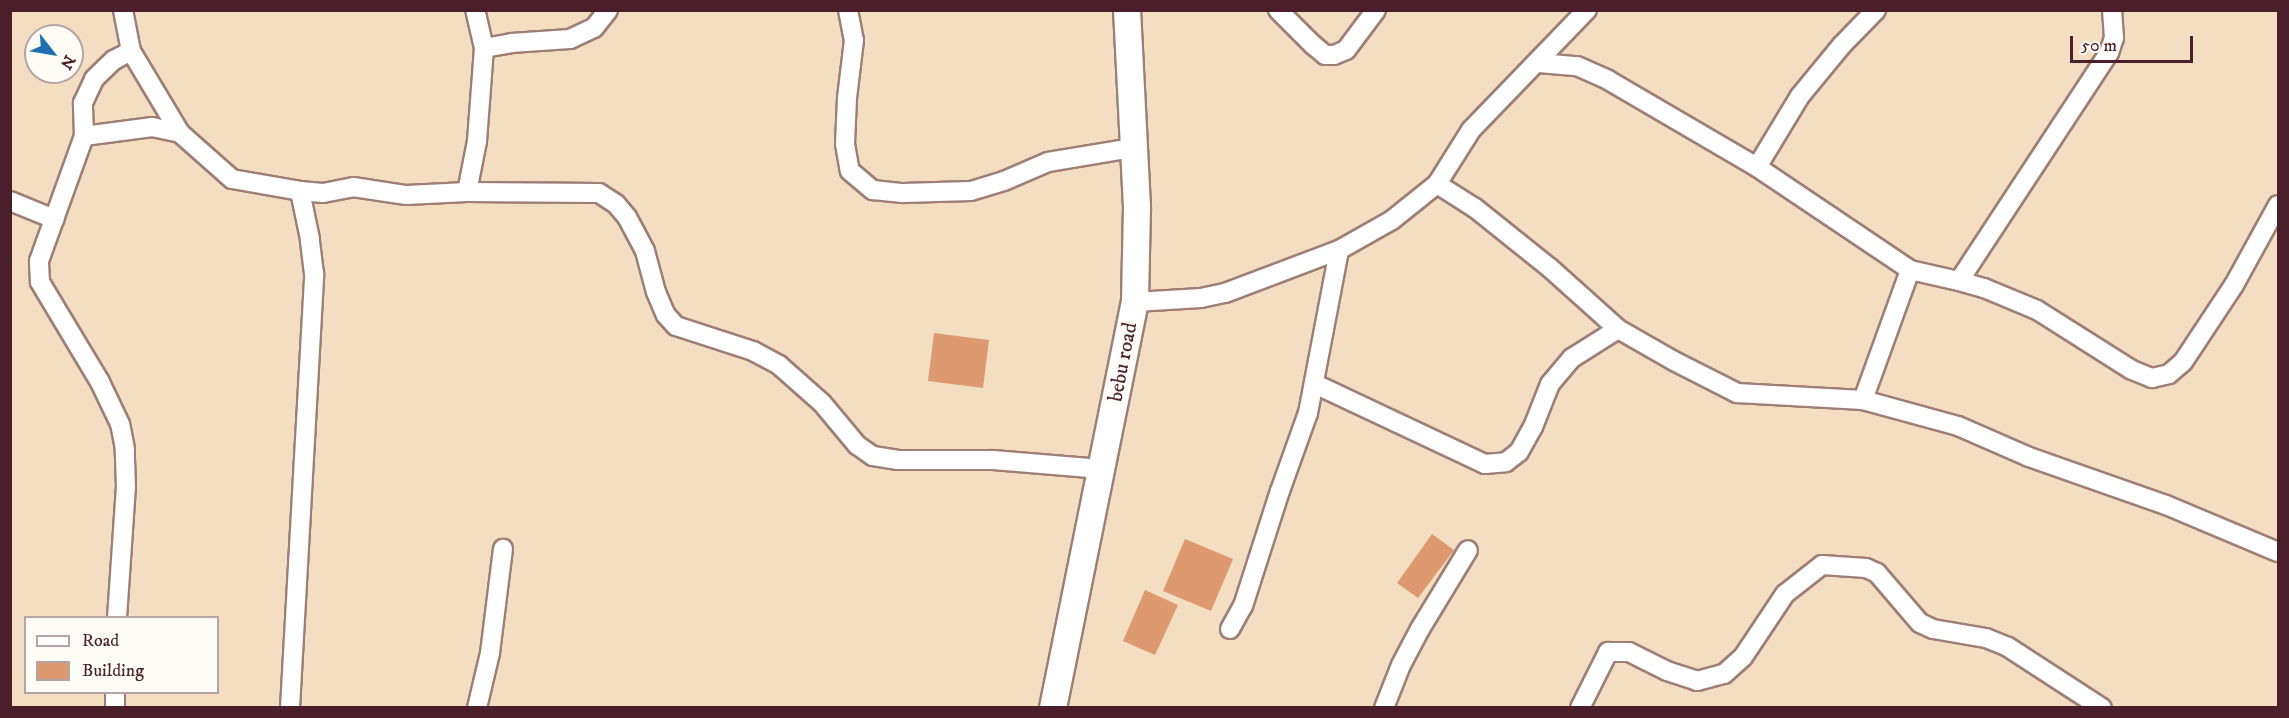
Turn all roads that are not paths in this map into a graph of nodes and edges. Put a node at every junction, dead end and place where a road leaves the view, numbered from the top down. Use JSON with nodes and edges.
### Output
{"nodes":[{"id":1,"x":123,"y":10,"type":"edge"},
{"id":2,"x":475,"y":10,"type":"edge"},
{"id":3,"x":608,"y":10,"type":"edge"},
{"id":4,"x":848,"y":10,"type":"edge"},
{"id":5,"x":1127,"y":10,"type":"edge"},
{"id":6,"x":1278,"y":10,"type":"edge"},
{"id":7,"x":1376,"y":10,"type":"edge"},
{"id":8,"x":1587,"y":10,"type":"edge"},
{"id":9,"x":1876,"y":10,"type":"edge"},
{"id":10,"x":2112,"y":10,"type":"edge"},
{"id":11,"x":484,"y":48,"type":"junction"},
{"id":12,"x":131,"y":51,"type":"junction"},
{"id":13,"x":1539,"y":63,"type":"junction"},
{"id":14,"x":180,"y":133,"type":"junction"},
{"id":15,"x":84,"y":136,"type":"junction"},
{"id":16,"x":1133,"y":148,"type":"junction"},
{"id":17,"x":1757,"y":167,"type":"junction"},
{"id":18,"x":1437,"y":184,"type":"junction"},
{"id":19,"x":300,"y":191,"type":"junction"},
{"id":20,"x":467,"y":192,"type":"junction"},
{"id":21,"x":10,"y":201,"type":"edge"},
{"id":22,"x":2278,"y":205,"type":"edge"},
{"id":23,"x":54,"y":219,"type":"junction"},
{"id":24,"x":1339,"y":249,"type":"junction"},
{"id":25,"x":1910,"y":270,"type":"junction"},
{"id":26,"x":1959,"y":281,"type":"junction"},
{"id":27,"x":1135,"y":303,"type":"junction"},
{"id":28,"x":1618,"y":329,"type":"junction"},
{"id":29,"x":1315,"y":384,"type":"junction"},
{"id":30,"x":1863,"y":400,"type":"junction"},
{"id":31,"x":1102,"y":469,"type":"junction"},
{"id":32,"x":503,"y":549,"type":"dead end"},
{"id":33,"x":1468,"y":550,"type":"dead end"},
{"id":34,"x":2278,"y":552,"type":"edge"},
{"id":35,"x":117,"y":616,"type":"edge"},
{"id":36,"x":1230,"y":629,"type":"dead end"},
{"id":37,"x":290,"y":708,"type":"edge"},
{"id":38,"x":477,"y":708,"type":"edge"},
{"id":39,"x":1053,"y":708,"type":"edge"},
{"id":40,"x":1384,"y":708,"type":"edge"},
{"id":41,"x":1580,"y":708,"type":"edge"},
{"id":42,"x":2102,"y":708,"type":"edge"}],
"edges":[{"from":1,"to":12,"type":"street"},
{"from":2,"to":11,"type":"street"},
{"from":3,"to":11,"type":"street"},
{"from":4,"to":16,"type":"street"},
{"from":5,"to":16,"type":"street","name":"bebu road"},
{"from":6,"to":7,"type":"street"},
{"from":8,"to":13,"type":"street"},
{"from":9,"to":17,"type":"street"},
{"from":10,"to":26,"type":"street"},
{"from":11,"to":20,"type":"street"},
{"from":12,"to":14,"type":"street"},
{"from":12,"to":15,"type":"street"},
{"from":13,"to":17,"type":"street"},
{"from":13,"to":18,"type":"street"},
{"from":14,"to":15,"type":"street"},
{"from":14,"to":19,"type":"street"},
{"from":15,"to":23,"type":"street"},
{"from":16,"to":27,"type":"street","name":"bebu road"},
{"from":17,"to":25,"type":"street"},
{"from":18,"to":24,"type":"street"},
{"from":18,"to":28,"type":"street"},
{"from":19,"to":20,"type":"street"},
{"from":19,"to":37,"type":"street"},
{"from":20,"to":31,"type":"street"},
{"from":21,"to":23,"type":"street"},
{"from":22,"to":26,"type":"street"},
{"from":23,"to":35,"type":"street"},
{"from":24,"to":27,"type":"street"},
{"from":24,"to":29,"type":"street"},
{"from":25,"to":26,"type":"street"},
{"from":25,"to":30,"type":"street"},
{"from":27,"to":31,"type":"street","name":"bebu road"},
{"from":28,"to":29,"type":"street"},
{"from":28,"to":30,"type":"street"},
{"from":29,"to":36,"type":"street"},
{"from":30,"to":34,"type":"street"},
{"from":31,"to":39,"type":"street","name":"bebu road"},
{"from":32,"to":38,"type":"street"},
{"from":33,"to":40,"type":"street"},
{"from":41,"to":42,"type":"street"}]}
